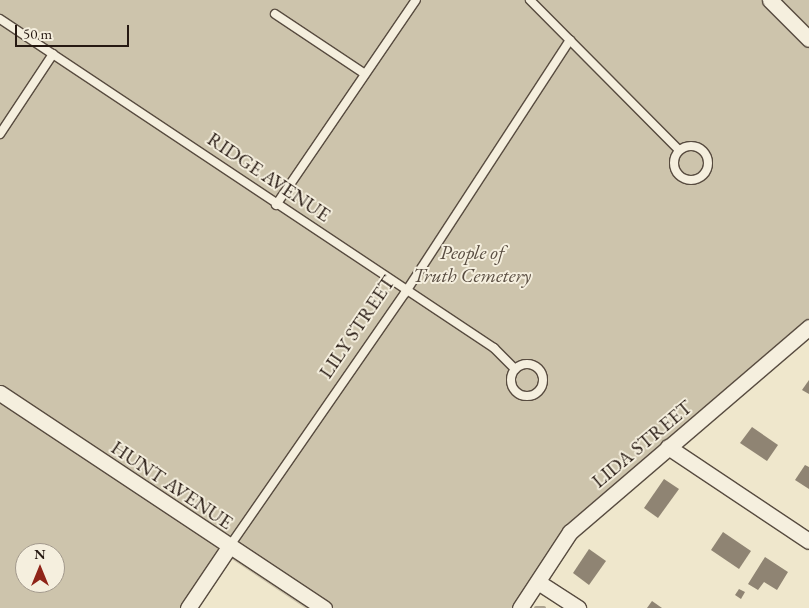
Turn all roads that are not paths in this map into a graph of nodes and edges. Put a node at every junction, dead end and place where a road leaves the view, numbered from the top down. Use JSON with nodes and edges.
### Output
{"nodes":[{"id":1,"x":416,"y":0,"type":"edge"},
{"id":2,"x":530,"y":0,"type":"edge"},
{"id":3,"x":770,"y":0,"type":"edge"},
{"id":4,"x":275,"y":14,"type":"dead end"},
{"id":5,"x":0,"y":19,"type":"edge"},
{"id":6,"x":809,"y":39,"type":"edge"},
{"id":7,"x":570,"y":40,"type":"junction"},
{"id":8,"x":53,"y":54,"type":"junction"},
{"id":9,"x":365,"y":74,"type":"junction"},
{"id":10,"x":0,"y":134,"type":"edge"},
{"id":11,"x":680,"y":150,"type":"junction"},
{"id":12,"x":276,"y":206,"type":"junction"},
{"id":13,"x":404,"y":293,"type":"junction"},
{"id":14,"x":809,"y":327,"type":"edge"},
{"id":15,"x":515,"y":369,"type":"junction"},
{"id":16,"x":0,"y":393,"type":"edge"},
{"id":17,"x":668,"y":447,"type":"junction"},
{"id":18,"x":809,"y":541,"type":"edge"},
{"id":19,"x":229,"y":547,"type":"junction"},
{"id":20,"x":538,"y":582,"type":"junction"},
{"id":21,"x":188,"y":608,"type":"edge"},
{"id":22,"x":324,"y":608,"type":"edge"},
{"id":23,"x":520,"y":608,"type":"edge"},
{"id":24,"x":578,"y":608,"type":"edge"}],
"edges":[{"from":1,"to":9,"type":"lane"},
{"from":2,"to":7,"type":"lane"},
{"from":3,"to":6,"type":"street"},
{"from":4,"to":9,"type":"lane"},
{"from":5,"to":8,"type":"lane","name":"RIDGE AVENUE"},
{"from":7,"to":11,"type":"lane"},
{"from":7,"to":13,"type":"lane","name":"LILY STREET"},
{"from":8,"to":10,"type":"lane"},
{"from":8,"to":12,"type":"lane","name":"RIDGE AVENUE"},
{"from":9,"to":12,"type":"lane"},
{"from":11,"to":11,"type":"lane"},
{"from":12,"to":13,"type":"lane","name":"RIDGE AVENUE"},
{"from":13,"to":15,"type":"lane","name":"RIDGE AVENUE"},
{"from":13,"to":19,"type":"lane","name":"LILY STREET"},
{"from":14,"to":17,"type":"street","name":"LIDA STREET"},
{"from":15,"to":15,"type":"lane"},
{"from":16,"to":19,"type":"street","name":"HUNT AVENUE"},
{"from":17,"to":18,"type":"street"},
{"from":17,"to":20,"type":"street","name":"LIDA STREET"},
{"from":19,"to":21,"type":"street","name":"LILY STREET"},
{"from":19,"to":22,"type":"street","name":"HUNT AVENUE"},
{"from":20,"to":23,"type":"street","name":"LIDA STREET"},
{"from":20,"to":24,"type":"street"}]}
